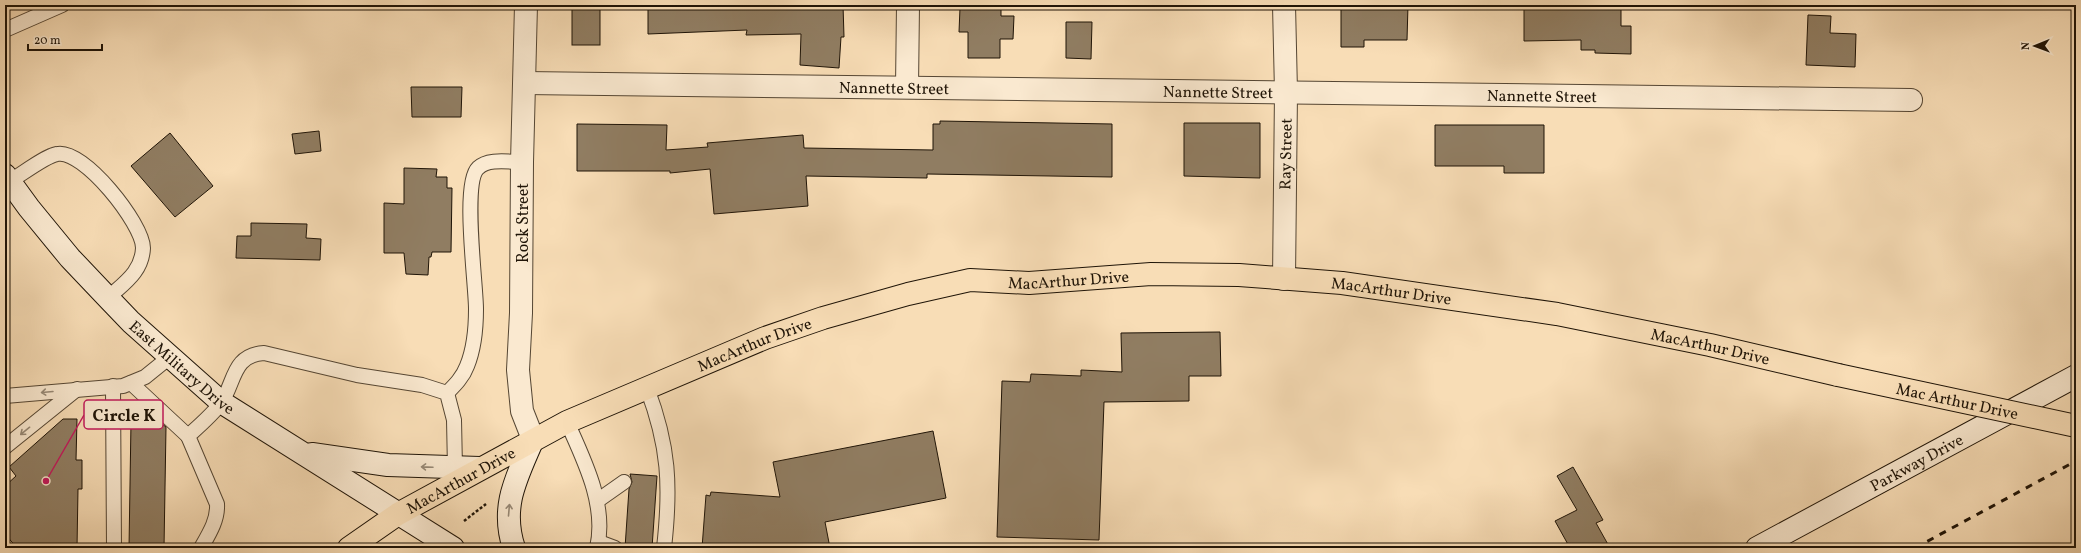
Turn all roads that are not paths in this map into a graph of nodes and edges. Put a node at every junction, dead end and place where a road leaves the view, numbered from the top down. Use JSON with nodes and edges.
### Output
{"nodes":[{"id":1,"x":62,"y":5,"type":"edge"},
{"id":2,"x":526,"y":5,"type":"edge"},
{"id":3,"x":908,"y":5,"type":"edge"},
{"id":4,"x":1284,"y":5,"type":"edge"},
{"id":5,"x":5,"y":30,"type":"edge"},
{"id":6,"x":525,"y":83,"type":"junction"},
{"id":7,"x":907,"y":87,"type":"junction"},
{"id":8,"x":1286,"y":92,"type":"junction"},
{"id":9,"x":1911,"y":100,"type":"dead end"},
{"id":10,"x":522,"y":162,"type":"junction"},
{"id":11,"x":7,"y":178,"type":"edge"},
{"id":12,"x":1284,"y":279,"type":"junction"},
{"id":13,"x":108,"y":298,"type":"junction"},
{"id":14,"x":171,"y":356,"type":"junction"},
{"id":15,"x":1838,"y":375,"type":"joint"},
{"id":16,"x":2076,"y":376,"type":"edge"},
{"id":17,"x":131,"y":383,"type":"junction"},
{"id":18,"x":114,"y":386,"type":"junction"},
{"id":19,"x":647,"y":388,"type":"junction"},
{"id":20,"x":77,"y":390,"type":"junction"},
{"id":21,"x":447,"y":393,"type":"junction"},
{"id":22,"x":5,"y":396,"type":"edge"},
{"id":23,"x":221,"y":402,"type":"junction"},
{"id":24,"x":568,"y":422,"type":"junction"},
{"id":25,"x":2076,"y":426,"type":"edge"},
{"id":26,"x":188,"y":436,"type":"junction"},
{"id":27,"x":533,"y":439,"type":"junction"},
{"id":28,"x":5,"y":447,"type":"edge"},
{"id":29,"x":303,"y":453,"type":"junction"},
{"id":30,"x":455,"y":468,"type":"junction"},
{"id":31,"x":480,"y":468,"type":"junction"},
{"id":32,"x":624,"y":482,"type":"dead end"},
{"id":33,"x":597,"y":501,"type":"junction"},
{"id":34,"x":398,"y":514,"type":"junction"},
{"id":35,"x":598,"y":545,"type":"edge"},
{"id":36,"x":114,"y":548,"type":"edge"},
{"id":37,"x":201,"y":548,"type":"edge"},
{"id":38,"x":348,"y":548,"type":"edge"},
{"id":39,"x":453,"y":548,"type":"edge"},
{"id":40,"x":514,"y":548,"type":"edge"},
{"id":41,"x":615,"y":548,"type":"edge"},
{"id":42,"x":664,"y":548,"type":"edge"},
{"id":43,"x":1757,"y":548,"type":"edge"}],
"edges":[{"from":1,"to":5,"type":"lane"},
{"from":2,"to":6,"type":"street","name":"Rock Street"},
{"from":3,"to":7,"type":"street"},
{"from":4,"to":8,"type":"street","name":"Ray Street"},
{"from":6,"to":7,"type":"street","name":"Nannette Street"},
{"from":6,"to":10,"type":"street","name":"Rock Street"},
{"from":7,"to":8,"type":"street","name":"Nannette Street"},
{"from":8,"to":9,"type":"street","name":"Nannette Street"},
{"from":8,"to":12,"type":"street","name":"Ray Street"},
{"from":10,"to":21,"type":"lane"},
{"from":10,"to":27,"type":"street","name":"Rock Street"},
{"from":11,"to":13,"type":"street","name":"East Military Drive"},
{"from":11,"to":13,"type":"lane"},
{"from":12,"to":15,"type":"main road","name":"MacArthur Drive"},
{"from":12,"to":19,"type":"main road","name":"MacArthur Drive"},
{"from":13,"to":14,"type":"street","name":"East Military Drive"},
{"from":14,"to":17,"type":"lane"},
{"from":14,"to":23,"type":"street","name":"East Military Drive"},
{"from":15,"to":25,"type":"main road","name":"Mac Arthur Drive","bridge":true},
{"from":16,"to":43,"type":"street","name":"Parkway Drive"},
{"from":17,"to":18,"type":"lane"},
{"from":17,"to":26,"type":"lane"},
{"from":18,"to":20,"type":"lane"},
{"from":18,"to":36,"type":"lane"},
{"from":19,"to":24,"type":"main road","name":"MacArthur Drive"},
{"from":19,"to":42,"type":"lane"},
{"from":20,"to":22,"type":"lane","one_way":true},
{"from":20,"to":28,"type":"lane","one_way":true},
{"from":21,"to":23,"type":"lane"},
{"from":21,"to":30,"type":"lane"},
{"from":23,"to":26,"type":"lane"},
{"from":23,"to":29,"type":"street","name":"East Military Drive"},
{"from":24,"to":27,"type":"main road","name":"MacArthur Drive"},
{"from":24,"to":33,"type":"lane"},
{"from":26,"to":37,"type":"lane"},
{"from":27,"to":31,"type":"main road","name":"MacArthur Drive"},
{"from":40,"to":27,"type":"street","one_way":true},
{"from":30,"to":29,"type":"street","one_way":true},
{"from":29,"to":34,"type":"street","name":"East Military Drive"},
{"from":30,"to":31,"type":"street"},
{"from":31,"to":34,"type":"main road","name":"MacArthur Drive"},
{"from":32,"to":33,"type":"lane"},
{"from":33,"to":35,"type":"lane"},
{"from":34,"to":38,"type":"main road","name":"MacArthur Drive"},
{"from":34,"to":39,"type":"street","name":"East Military Drive"},
{"from":35,"to":41,"type":"lane"}]}
